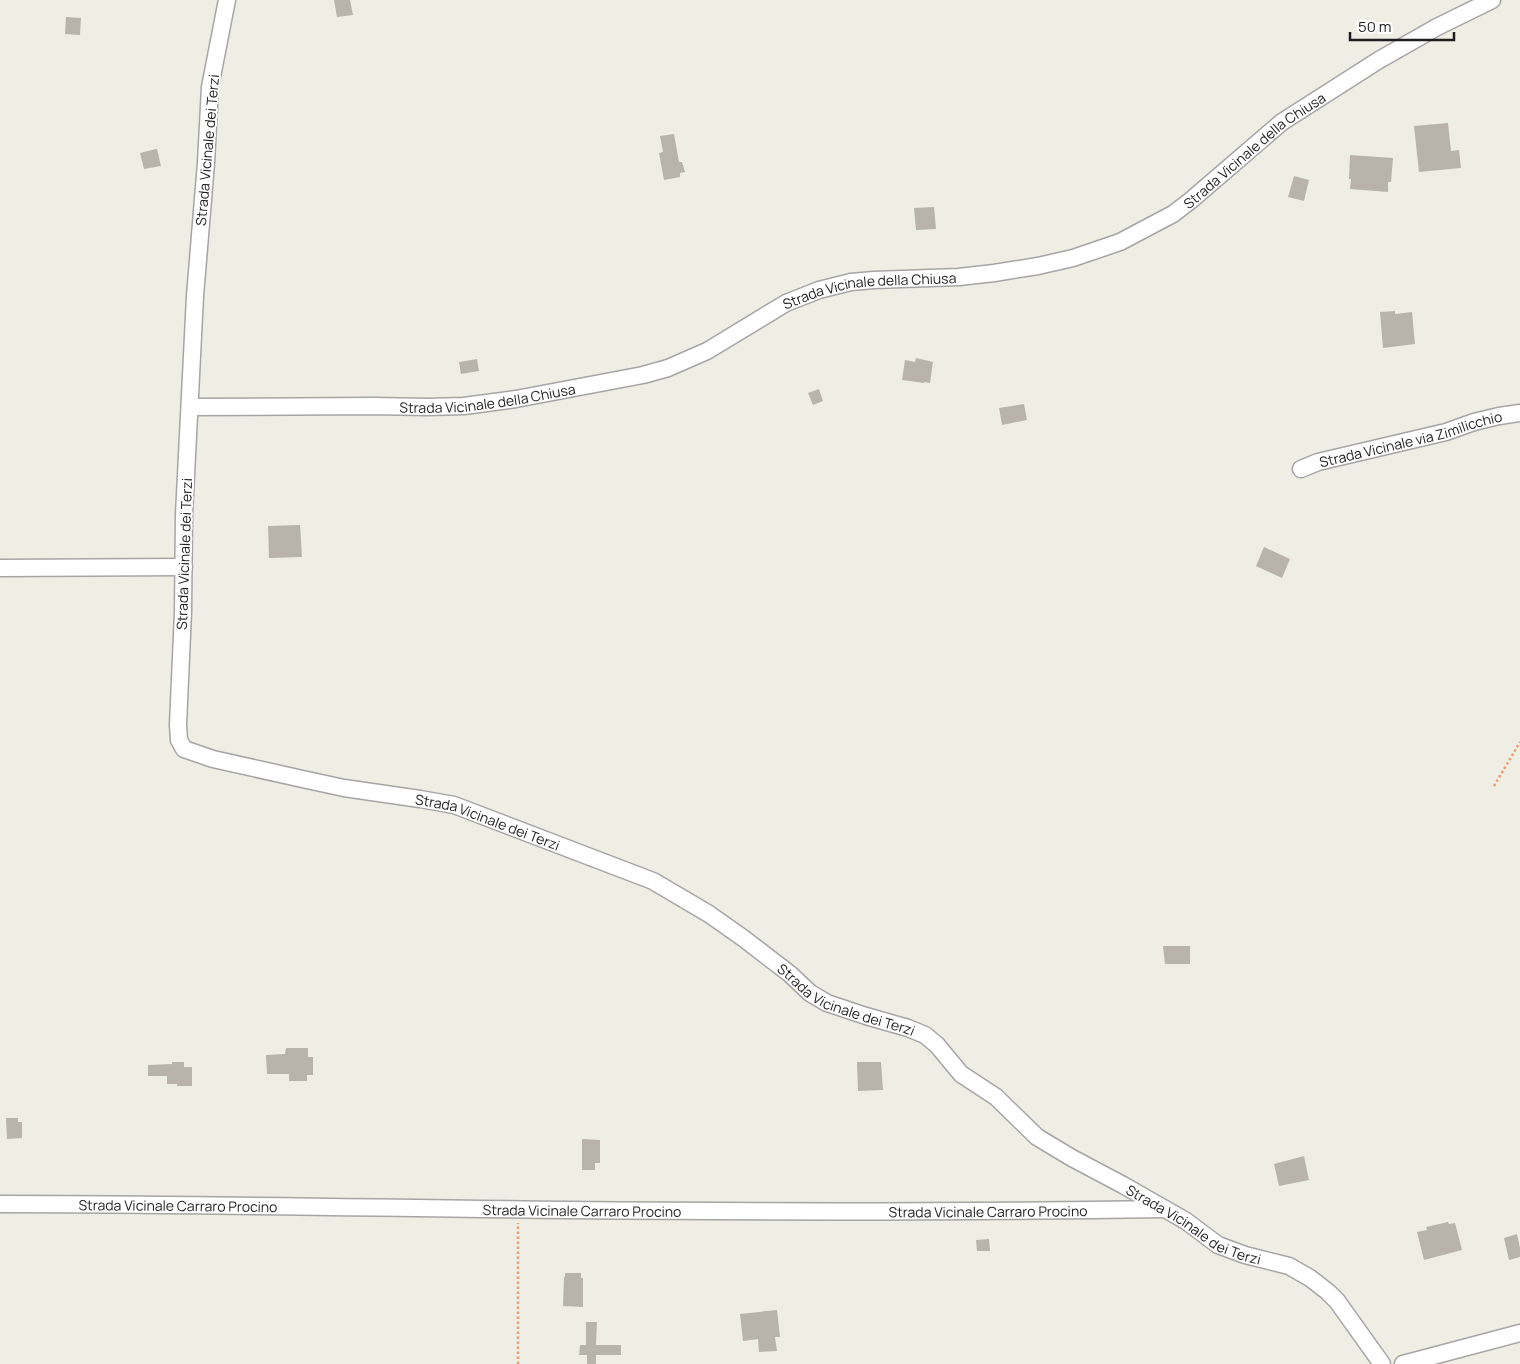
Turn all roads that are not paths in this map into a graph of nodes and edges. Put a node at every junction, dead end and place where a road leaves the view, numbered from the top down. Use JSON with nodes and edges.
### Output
{"nodes":[{"id":1,"x":227,"y":0,"type":"edge"},
{"id":2,"x":1492,"y":0,"type":"edge"},
{"id":3,"x":190,"y":407,"type":"junction"},
{"id":4,"x":1520,"y":413,"type":"edge"},
{"id":5,"x":1301,"y":469,"type":"dead end"},
{"id":6,"x":184,"y":567,"type":"junction"},
{"id":7,"x":0,"y":568,"type":"edge"},
{"id":8,"x":0,"y":1204,"type":"edge"},
{"id":9,"x":1166,"y":1209,"type":"junction"},
{"id":10,"x":1520,"y":1333,"type":"edge"},
{"id":11,"x":1382,"y":1364,"type":"edge"},
{"id":12,"x":1404,"y":1364,"type":"edge"}],
"edges":[{"from":1,"to":3,"type":"street","name":"Strada Vicinale dei Terzi"},
{"from":2,"to":3,"type":"street","name":"Strada Vicinale della Chiusa"},
{"from":3,"to":6,"type":"street","name":"Strada Vicinale dei Terzi"},
{"from":4,"to":5,"type":"street","name":"Strada Vicinale via Zimilicchio"},
{"from":6,"to":7,"type":"street"},
{"from":6,"to":9,"type":"street","name":"Strada Vicinale dei Terzi"},
{"from":8,"to":9,"type":"street","name":"Strada Vicinale Carraro Procino"},
{"from":9,"to":11,"type":"street","name":"Strada Vicinale dei Terzi"},
{"from":10,"to":12,"type":"street"}]}
